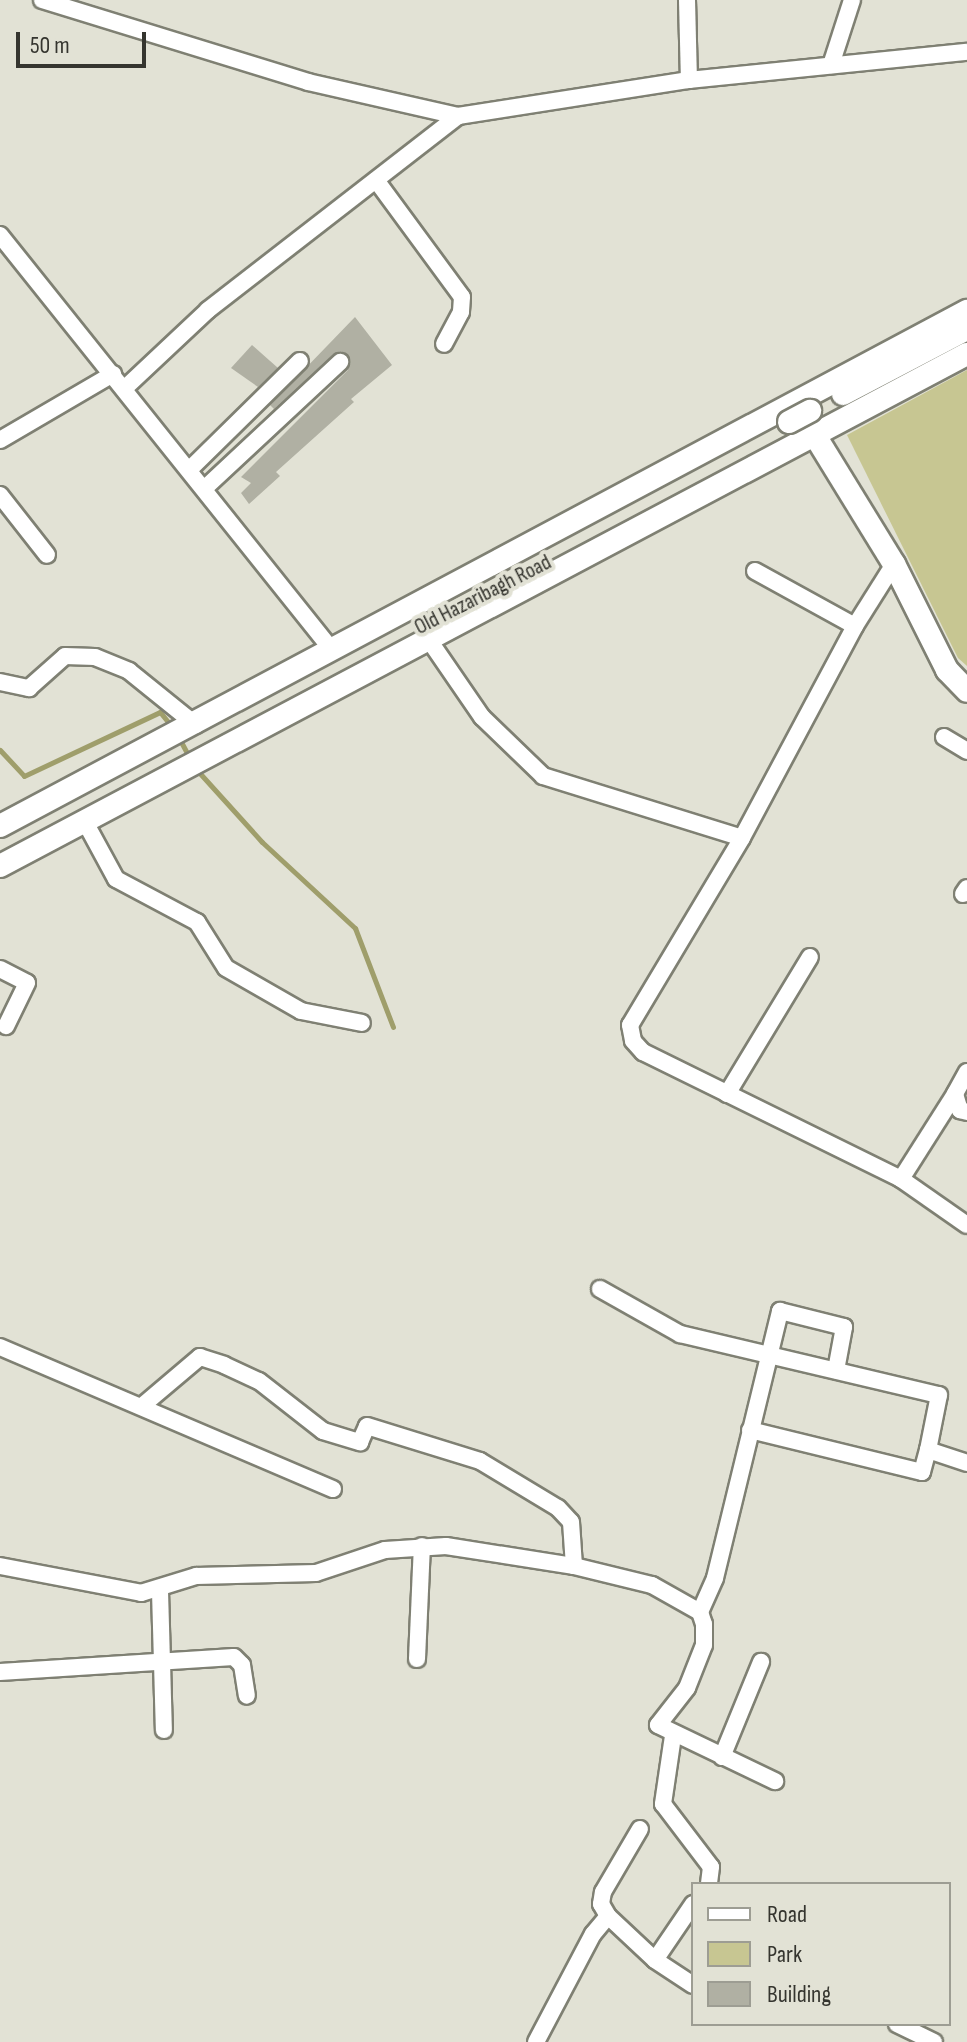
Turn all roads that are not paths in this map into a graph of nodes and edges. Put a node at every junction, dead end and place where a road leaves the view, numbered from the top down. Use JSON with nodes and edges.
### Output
{"nodes":[{"id":1,"x":42,"y":0,"type":"edge"},
{"id":2,"x":687,"y":0,"type":"edge"},
{"id":3,"x":852,"y":0,"type":"edge"},
{"id":4,"x":967,"y":52,"type":"edge"},
{"id":5,"x":831,"y":65,"type":"junction"},
{"id":6,"x":689,"y":80,"type":"junction"},
{"id":7,"x":458,"y":116,"type":"junction"},
{"id":8,"x":376,"y":180,"type":"junction"},
{"id":9,"x":0,"y":235,"type":"edge"},
{"id":10,"x":967,"y":311,"type":"edge"},
{"id":11,"x":967,"y":329,"type":"edge"},
{"id":12,"x":967,"y":339,"type":"edge"},
{"id":13,"x":444,"y":344,"type":"dead end"},
{"id":14,"x":967,"y":354,"type":"edge"},
{"id":15,"x":300,"y":361,"type":"dead end"},
{"id":16,"x":340,"y":362,"type":"dead end"},
{"id":17,"x":113,"y":374,"type":"junction"},
{"id":18,"x":125,"y":388,"type":"junction"},
{"id":19,"x":803,"y":421,"type":"junction"},
{"id":20,"x":0,"y":440,"type":"edge"},
{"id":21,"x":190,"y":469,"type":"junction"},
{"id":22,"x":205,"y":488,"type":"junction"},
{"id":23,"x":0,"y":495,"type":"edge"},
{"id":24,"x":47,"y":555,"type":"dead end"},
{"id":25,"x":894,"y":564,"type":"junction"},
{"id":26,"x":755,"y":571,"type":"dead end"},
{"id":27,"x":855,"y":626,"type":"junction"},
{"id":28,"x":427,"y":637,"type":"junction"},
{"id":29,"x":332,"y":650,"type":"junction"},
{"id":30,"x":0,"y":682,"type":"edge"},
{"id":31,"x":967,"y":691,"type":"edge"},
{"id":32,"x":944,"y":737,"type":"dead end"},
{"id":33,"x":185,"y":746,"type":"junction"},
{"id":34,"x":967,"y":751,"type":"edge"},
{"id":35,"x":84,"y":820,"type":"junction"},
{"id":36,"x":0,"y":826,"type":"edge"},
{"id":37,"x":742,"y":838,"type":"junction"},
{"id":38,"x":0,"y":840,"type":"edge"},
{"id":39,"x":0,"y":855,"type":"edge"},
{"id":40,"x":0,"y":866,"type":"edge"},
{"id":41,"x":810,"y":957,"type":"dead end"},
{"id":42,"x":0,"y":969,"type":"edge"},
{"id":43,"x":362,"y":1023,"type":"dead end"},
{"id":44,"x":6,"y":1026,"type":"dead end"},
{"id":45,"x":967,"y":1072,"type":"edge"},
{"id":46,"x":727,"y":1094,"type":"junction"},
{"id":47,"x":955,"y":1094,"type":"junction"},
{"id":48,"x":967,"y":1112,"type":"edge"},
{"id":49,"x":901,"y":1179,"type":"junction"},
{"id":50,"x":967,"y":1225,"type":"edge"},
{"id":51,"x":600,"y":1289,"type":"dead end"},
{"id":52,"x":0,"y":1347,"type":"edge"},
{"id":53,"x":768,"y":1354,"type":"junction"},
{"id":54,"x":836,"y":1370,"type":"junction"},
{"id":55,"x":142,"y":1406,"type":"junction"},
{"id":56,"x":750,"y":1430,"type":"junction"},
{"id":57,"x":928,"y":1450,"type":"junction"},
{"id":58,"x":967,"y":1463,"type":"edge"},
{"id":59,"x":333,"y":1489,"type":"dead end"},
{"id":60,"x":422,"y":1546,"type":"junction"},
{"id":61,"x":0,"y":1566,"type":"edge"},
{"id":62,"x":574,"y":1566,"type":"junction"},
{"id":63,"x":160,"y":1591,"type":"junction"},
{"id":64,"x":700,"y":1612,"type":"junction"},
{"id":65,"x":417,"y":1659,"type":"dead end"},
{"id":66,"x":162,"y":1660,"type":"junction"},
{"id":67,"x":761,"y":1662,"type":"dead end"},
{"id":68,"x":0,"y":1672,"type":"edge"},
{"id":69,"x":247,"y":1696,"type":"dead end"},
{"id":70,"x":164,"y":1730,"type":"dead end"},
{"id":71,"x":673,"y":1736,"type":"junction"},
{"id":72,"x":722,"y":1757,"type":"junction"},
{"id":73,"x":775,"y":1781,"type":"dead end"},
{"id":74,"x":640,"y":1829,"type":"dead end"},
{"id":75,"x":709,"y":1882,"type":"edge"},
{"id":76,"x":691,"y":1907,"type":"edge"},
{"id":77,"x":608,"y":1916,"type":"junction"},
{"id":78,"x":655,"y":1960,"type":"junction"},
{"id":79,"x":691,"y":1984,"type":"edge"},
{"id":80,"x":901,"y":2026,"type":"edge"},
{"id":81,"x":536,"y":2042,"type":"edge"},
{"id":82,"x":934,"y":2042,"type":"edge"}],
"edges":[{"from":1,"to":7,"type":"street"},
{"from":2,"to":6,"type":"street"},
{"from":3,"to":5,"type":"street"},
{"from":4,"to":5,"type":"street"},
{"from":5,"to":6,"type":"street"},
{"from":6,"to":7,"type":"street"},
{"from":7,"to":8,"type":"street"},
{"from":8,"to":13,"type":"street"},
{"from":8,"to":18,"type":"street"},
{"from":9,"to":17,"type":"street"},
{"from":10,"to":19,"type":"street"},
{"from":11,"to":19,"type":"street","name":"Old Hazaribagh Road"},
{"from":12,"to":19,"type":"street","name":"Old Hazaribagh Road"},
{"from":14,"to":19,"type":"street"},
{"from":15,"to":21,"type":"street"},
{"from":16,"to":22,"type":"street"},
{"from":17,"to":18,"type":"street"},
{"from":17,"to":20,"type":"street"},
{"from":18,"to":21,"type":"street"},
{"from":19,"to":25,"type":"street"},
{"from":19,"to":28,"type":"street"},
{"from":19,"to":29,"type":"street"},
{"from":19,"to":33,"type":"street","name":"Old Hazaribagh Road"},
{"from":21,"to":22,"type":"street"},
{"from":22,"to":29,"type":"street"},
{"from":23,"to":24,"type":"street"},
{"from":25,"to":27,"type":"street"},
{"from":25,"to":31,"type":"street"},
{"from":26,"to":27,"type":"street"},
{"from":27,"to":37,"type":"street"},
{"from":28,"to":33,"type":"street"},
{"from":28,"to":37,"type":"street"},
{"from":29,"to":33,"type":"street"},
{"from":30,"to":33,"type":"street"},
{"from":32,"to":34,"type":"street"},
{"from":33,"to":35,"type":"street"},
{"from":33,"to":36,"type":"street"},
{"from":33,"to":38,"type":"street","name":"Old Hazaribagh Road"},
{"from":33,"to":39,"type":"street","name":"Old Hazaribagh Road"},
{"from":35,"to":40,"type":"street"},
{"from":35,"to":43,"type":"street"},
{"from":37,"to":46,"type":"street"},
{"from":41,"to":46,"type":"street"},
{"from":42,"to":44,"type":"street"},
{"from":45,"to":47,"type":"street"},
{"from":46,"to":49,"type":"street"},
{"from":47,"to":48,"type":"street"},
{"from":47,"to":49,"type":"street"},
{"from":49,"to":50,"type":"street"},
{"from":51,"to":53,"type":"street"},
{"from":52,"to":55,"type":"street"},
{"from":53,"to":54,"type":"street"},
{"from":53,"to":54,"type":"street"},
{"from":53,"to":56,"type":"street"},
{"from":54,"to":57,"type":"street"},
{"from":55,"to":59,"type":"street"},
{"from":55,"to":62,"type":"street"},
{"from":56,"to":57,"type":"street"},
{"from":56,"to":64,"type":"street"},
{"from":57,"to":58,"type":"street"},
{"from":60,"to":62,"type":"street"},
{"from":60,"to":63,"type":"street"},
{"from":60,"to":65,"type":"street"},
{"from":61,"to":63,"type":"street"},
{"from":62,"to":64,"type":"street"},
{"from":63,"to":66,"type":"street"},
{"from":64,"to":71,"type":"street"},
{"from":66,"to":68,"type":"street"},
{"from":66,"to":69,"type":"street"},
{"from":66,"to":70,"type":"street"},
{"from":67,"to":72,"type":"street"},
{"from":71,"to":72,"type":"street"},
{"from":71,"to":75,"type":"street"},
{"from":72,"to":73,"type":"street"},
{"from":74,"to":77,"type":"street"},
{"from":76,"to":78,"type":"street"},
{"from":77,"to":78,"type":"street"},
{"from":77,"to":81,"type":"street"},
{"from":78,"to":79,"type":"street"},
{"from":80,"to":82,"type":"street"}]}
